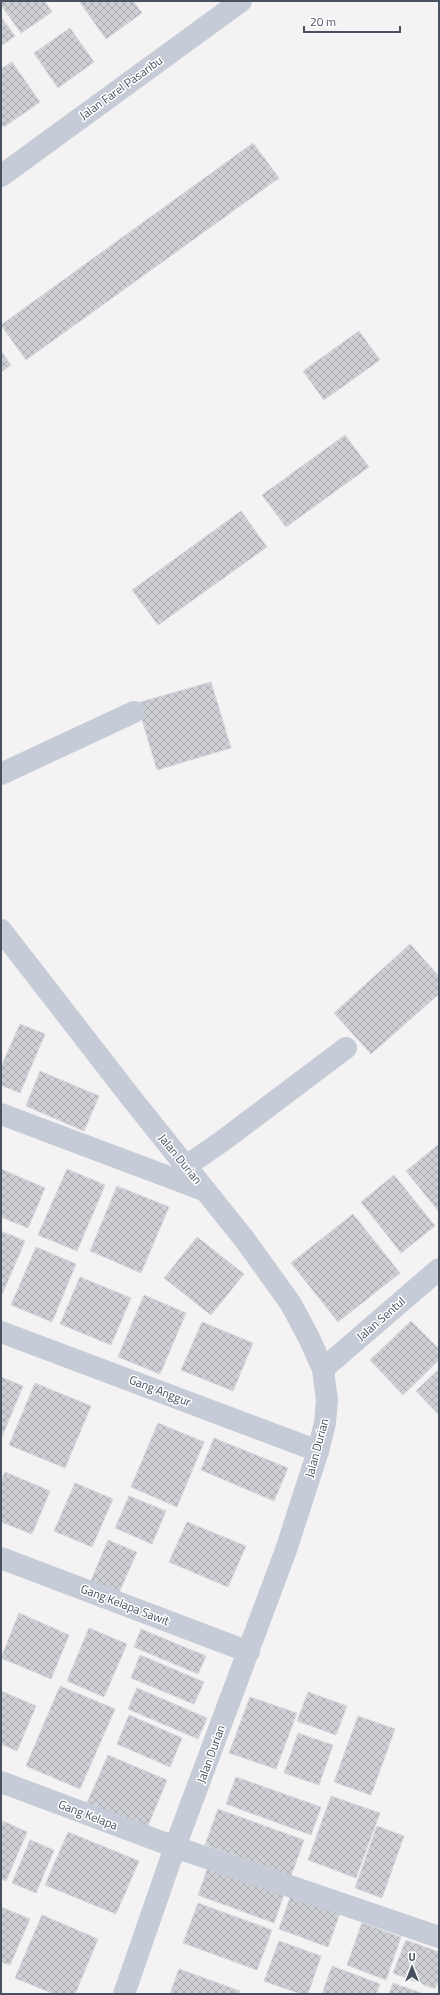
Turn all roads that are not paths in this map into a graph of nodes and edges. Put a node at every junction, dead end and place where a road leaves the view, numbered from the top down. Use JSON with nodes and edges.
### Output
{"nodes":[{"id":1,"x":238,"y":2,"type":"edge"},
{"id":2,"x":1,"y":176,"type":"edge"},
{"id":3,"x":134,"y":712,"type":"dead end"},
{"id":4,"x":1,"y":774,"type":"edge"},
{"id":5,"x":1,"y":930,"type":"edge"},
{"id":6,"x":346,"y":1048,"type":"dead end"},
{"id":7,"x":1,"y":1114,"type":"edge"},
{"id":8,"x":186,"y":1166,"type":"junction"},
{"id":9,"x":207,"y":1191,"type":"junction"},
{"id":10,"x":439,"y":1269,"type":"edge"},
{"id":11,"x":1,"y":1332,"type":"edge"},
{"id":12,"x":323,"y":1369,"type":"junction"},
{"id":13,"x":318,"y":1451,"type":"junction"},
{"id":14,"x":1,"y":1558,"type":"edge"},
{"id":15,"x":249,"y":1652,"type":"junction"},
{"id":16,"x":1,"y":1782,"type":"edge"},
{"id":17,"x":175,"y":1848,"type":"junction"},
{"id":18,"x":439,"y":1937,"type":"edge"},
{"id":19,"x":124,"y":1994,"type":"edge"}],
"edges":[{"from":1,"to":2,"type":"street","name":"Jalan Farel Pasaribu"},
{"from":3,"to":4,"type":"street"},
{"from":5,"to":8,"type":"street","name":"Jalan Durian"},
{"from":6,"to":8,"type":"street"},
{"from":7,"to":9,"type":"street"},
{"from":8,"to":9,"type":"street","name":"Jalan Durian"},
{"from":9,"to":12,"type":"street","name":"Jalan Durian"},
{"from":10,"to":12,"type":"street","name":"Jalan Sentul"},
{"from":11,"to":13,"type":"street","name":"Gang Anggur"},
{"from":12,"to":13,"type":"street","name":"Jalan Durian"},
{"from":13,"to":15,"type":"street","name":"Jalan Durian"},
{"from":14,"to":15,"type":"street","name":"Gang Kelapa Sawit"},
{"from":15,"to":17,"type":"street","name":"Jalan Durian"},
{"from":16,"to":17,"type":"street","name":"Gang Kelapa"},
{"from":17,"to":18,"type":"street","name":"Gang Kelapa"},
{"from":17,"to":19,"type":"street","name":"Jalan Durian"}]}
